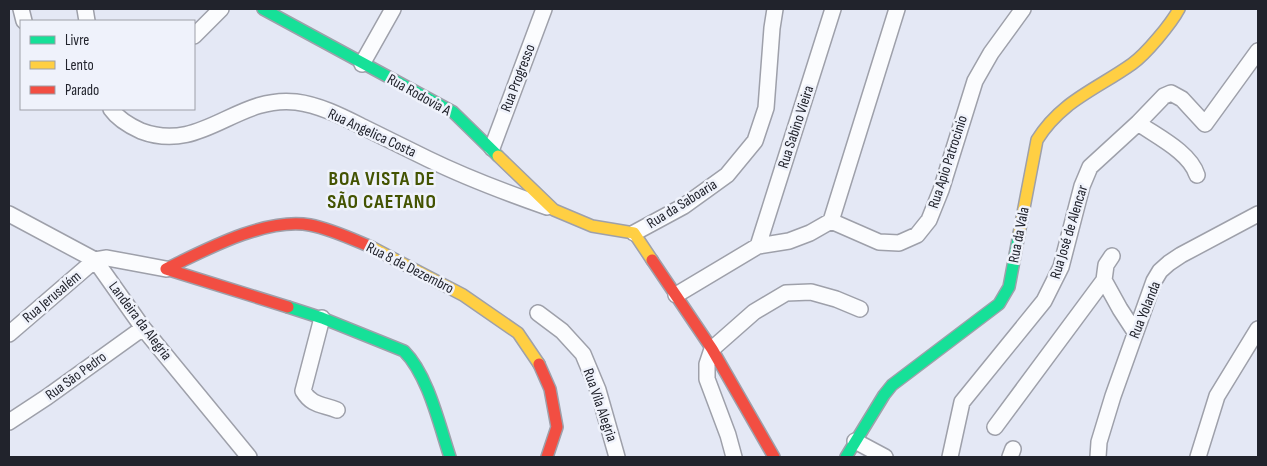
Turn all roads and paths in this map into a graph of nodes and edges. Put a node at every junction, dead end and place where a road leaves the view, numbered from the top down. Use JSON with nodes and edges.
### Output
{"nodes":[{"id":1,"x":221,"y":9,"type":"edge"},
{"id":2,"x":263,"y":9,"type":"edge"},
{"id":3,"x":393,"y":9,"type":"edge"},
{"id":4,"x":544,"y":9,"type":"edge"},
{"id":5,"x":775,"y":9,"type":"edge"},
{"id":6,"x":833,"y":9,"type":"edge"},
{"id":7,"x":896,"y":9,"type":"edge"},
{"id":8,"x":1023,"y":9,"type":"edge"},
{"id":9,"x":1180,"y":9,"type":"edge"},
{"id":10,"x":195,"y":35,"type":"edge"},
{"id":11,"x":1258,"y":50,"type":"edge"},
{"id":12,"x":362,"y":64,"type":"junction"},
{"id":13,"x":116,"y":111,"type":"edge"},
{"id":14,"x":1138,"y":123,"type":"junction"},
{"id":15,"x":492,"y":148,"type":"junction"},
{"id":16,"x":1197,"y":175,"type":"dead end"},
{"id":17,"x":554,"y":210,"type":"junction"},
{"id":18,"x":9,"y":214,"type":"edge"},
{"id":19,"x":1258,"y":214,"type":"edge"},
{"id":20,"x":831,"y":220,"type":"junction"},
{"id":21,"x":634,"y":233,"type":"junction"},
{"id":22,"x":758,"y":246,"type":"junction"},
{"id":23,"x":1112,"y":256,"type":"dead end"},
{"id":24,"x":95,"y":260,"type":"junction"},
{"id":25,"x":166,"y":269,"type":"junction"},
{"id":26,"x":1104,"y":280,"type":"junction"},
{"id":27,"x":676,"y":295,"type":"junction"},
{"id":28,"x":860,"y":309,"type":"dead end"},
{"id":29,"x":538,"y":313,"type":"dead end"},
{"id":30,"x":322,"y":318,"type":"junction"},
{"id":31,"x":143,"y":328,"type":"junction"},
{"id":32,"x":1258,"y":329,"type":"edge"},
{"id":33,"x":1135,"y":332,"type":"junction"},
{"id":34,"x":9,"y":334,"type":"edge"},
{"id":35,"x":712,"y":349,"type":"junction"},
{"id":36,"x":337,"y":410,"type":"dead end"},
{"id":37,"x":9,"y":422,"type":"edge"},
{"id":38,"x":994,"y":427,"type":"dead end"},
{"id":39,"x":855,"y":441,"type":"junction"},
{"id":40,"x":249,"y":457,"type":"edge"},
{"id":41,"x":450,"y":457,"type":"edge"},
{"id":42,"x":547,"y":457,"type":"edge"},
{"id":43,"x":617,"y":457,"type":"edge"},
{"id":44,"x":734,"y":457,"type":"edge"},
{"id":45,"x":774,"y":457,"type":"edge"},
{"id":46,"x":846,"y":457,"type":"edge"},
{"id":47,"x":885,"y":457,"type":"edge"},
{"id":48,"x":950,"y":457,"type":"edge"},
{"id":49,"x":1098,"y":457,"type":"edge"},
{"id":50,"x":1198,"y":457,"type":"edge"}],
"edges":[{"from":1,"to":10,"type":"street"},
{"from":2,"to":12,"type":"street","name":"Rua Rodovia A"},
{"from":3,"to":12,"type":"street"},
{"from":4,"to":15,"type":"street","name":"Rua Progresso"},
{"from":5,"to":21,"type":"street","name":"Rua da Saboaria"},
{"from":6,"to":22,"type":"street","name":"Rua Sabino Vieira"},
{"from":7,"to":20,"type":"street"},
{"from":8,"to":20,"type":"street","name":"Rua Apio Patrocinio"},
{"from":9,"to":39,"type":"street","name":"Rua da Vala"},
{"from":11,"to":14,"type":"street","name":"Rua José de Alencar"},
{"from":12,"to":15,"type":"street","name":"Rua Rodovia A"},
{"from":13,"to":17,"type":"street","name":"Rua Angelica Costa"},
{"from":14,"to":16,"type":"street"},
{"from":14,"to":48,"type":"street","name":"Rua José de Alencar"},
{"from":15,"to":17,"type":"street","name":"Rua Rodovia A"},
{"from":17,"to":21,"type":"street","name":"Rua Angelica Costa"},
{"from":18,"to":24,"type":"street","name":"Landeira da Alegria"},
{"from":19,"to":33,"type":"street","name":"Rua Yolanda"},
{"from":20,"to":22,"type":"street"},
{"from":21,"to":27,"type":"street","name":"Rua da Saboaria"},
{"from":22,"to":27,"type":"street"},
{"from":23,"to":26,"type":"street"},
{"from":24,"to":25,"type":"street"},
{"from":24,"to":31,"type":"street","name":"Landeira da Alegria"},
{"from":24,"to":34,"type":"street","name":"Rua Jerusalém"},
{"from":25,"to":30,"type":"street"},
{"from":25,"to":42,"type":"street","name":"Rua 8 de Dezembro"},
{"from":26,"to":33,"type":"street"},
{"from":26,"to":38,"type":"street"},
{"from":27,"to":35,"type":"street","name":"Rua da Saboaria"},
{"from":28,"to":35,"type":"street"},
{"from":29,"to":43,"type":"street","name":"Rua Vila Alegria"},
{"from":30,"to":36,"type":"street"},
{"from":30,"to":41,"type":"street"},
{"from":31,"to":37,"type":"street","name":"Rua São Pedro"},
{"from":31,"to":40,"type":"street","name":"Landeira da Alegria"},
{"from":32,"to":50,"type":"street"},
{"from":33,"to":49,"type":"street","name":"Rua Yolanda"},
{"from":35,"to":44,"type":"street"},
{"from":35,"to":45,"type":"street","name":"Rua da Saboaria"},
{"from":39,"to":46,"type":"street","name":"Rua da Vala"},
{"from":39,"to":47,"type":"street"}]}
